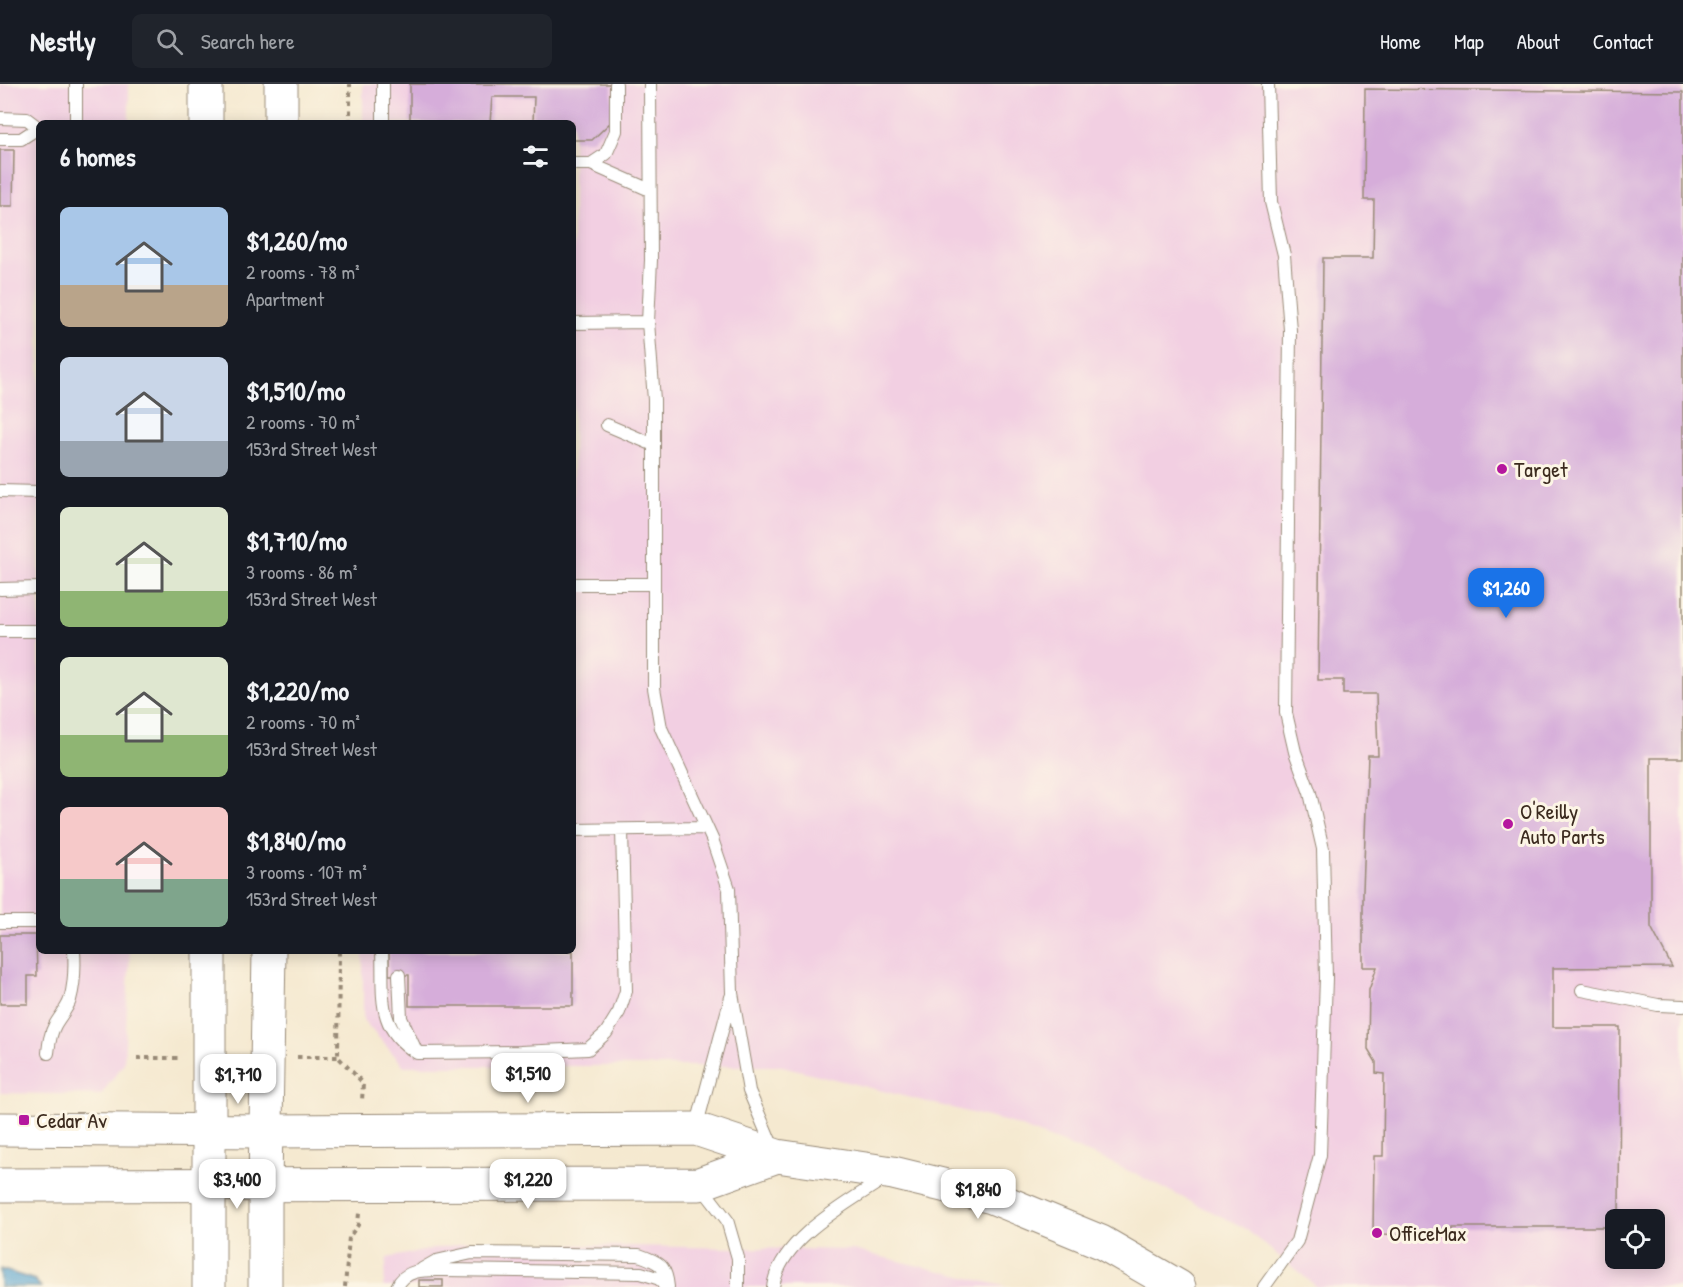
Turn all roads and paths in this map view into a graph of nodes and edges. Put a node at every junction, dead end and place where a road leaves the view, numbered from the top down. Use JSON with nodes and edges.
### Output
{"nodes":[{"id":1,"x":76,"y":84,"type":"edge"},
{"id":2,"x":206,"y":84,"type":"edge"},
{"id":3,"x":281,"y":84,"type":"edge"},
{"id":4,"x":350,"y":84,"type":"edge"},
{"id":5,"x":383,"y":84,"type":"edge"},
{"id":6,"x":616,"y":84,"type":"edge"},
{"id":7,"x":650,"y":84,"type":"edge"},
{"id":8,"x":1268,"y":84,"type":"edge"},
{"id":9,"x":0,"y":118,"type":"edge"},
{"id":10,"x":76,"y":120,"type":"edge"},
{"id":11,"x":206,"y":120,"type":"edge"},
{"id":12,"x":281,"y":120,"type":"edge"},
{"id":13,"x":350,"y":120,"type":"edge"},
{"id":14,"x":383,"y":120,"type":"edge"},
{"id":15,"x":36,"y":126,"type":"edge"},
{"id":16,"x":36,"y":129,"type":"edge"},
{"id":17,"x":0,"y":139,"type":"edge"},
{"id":18,"x":576,"y":164,"type":"edge"},
{"id":19,"x":591,"y":164,"type":"junction"},
{"id":20,"x":650,"y":190,"type":"junction"},
{"id":21,"x":648,"y":322,"type":"junction"},
{"id":22,"x":576,"y":323,"type":"edge"},
{"id":23,"x":607,"y":425,"type":"dead end"},
{"id":24,"x":654,"y":445,"type":"junction"},
{"id":25,"x":0,"y":491,"type":"edge"},
{"id":26,"x":36,"y":492,"type":"edge"},
{"id":27,"x":576,"y":584,"type":"edge"},
{"id":28,"x":654,"y":584,"type":"junction"},
{"id":29,"x":36,"y":588,"type":"edge"},
{"id":30,"x":0,"y":589,"type":"edge"},
{"id":31,"x":0,"y":631,"type":"edge"},
{"id":32,"x":36,"y":631,"type":"edge"},
{"id":33,"x":707,"y":828,"type":"junction"},
{"id":34,"x":576,"y":830,"type":"edge"},
{"id":35,"x":622,"y":830,"type":"junction"},
{"id":36,"x":0,"y":922,"type":"edge"},
{"id":37,"x":36,"y":922,"type":"edge"},
{"id":38,"x":74,"y":954,"type":"edge"},
{"id":39,"x":209,"y":954,"type":"edge"},
{"id":40,"x":269,"y":954,"type":"edge"},
{"id":41,"x":382,"y":954,"type":"edge"},
{"id":42,"x":399,"y":975,"type":"dead end"},
{"id":43,"x":1582,"y":990,"type":"dead end"},
{"id":44,"x":732,"y":993,"type":"junction"},
{"id":45,"x":1683,"y":1006,"type":"edge"},
{"id":46,"x":48,"y":1053,"type":"dead end"},
{"id":47,"x":417,"y":1053,"type":"junction"},
{"id":48,"x":0,"y":1129,"type":"edge"},
{"id":49,"x":696,"y":1129,"type":"junction"},
{"id":50,"x":210,"y":1130,"type":"junction"},
{"id":51,"x":266,"y":1131,"type":"junction"},
{"id":52,"x":777,"y":1156,"type":"junction"},
{"id":53,"x":892,"y":1173,"type":"junction"},
{"id":54,"x":265,"y":1184,"type":"junction"},
{"id":55,"x":699,"y":1184,"type":"junction"},
{"id":56,"x":0,"y":1185,"type":"edge"},
{"id":57,"x":209,"y":1185,"type":"junction"},
{"id":58,"x":418,"y":1272,"type":"junction"},
{"id":59,"x":209,"y":1287,"type":"edge"},
{"id":60,"x":265,"y":1287,"type":"edge"},
{"id":61,"x":397,"y":1287,"type":"edge"},
{"id":62,"x":666,"y":1287,"type":"edge"},
{"id":63,"x":738,"y":1287,"type":"edge"},
{"id":64,"x":773,"y":1287,"type":"edge"},
{"id":65,"x":1179,"y":1287,"type":"edge"},
{"id":66,"x":1264,"y":1287,"type":"edge"}],
"edges":[{"from":1,"to":10,"type":"lane"},
{"from":2,"to":11,"type":"street"},
{"from":3,"to":12,"type":"street"},
{"from":4,"to":13,"type":"path"},
{"from":5,"to":14,"type":"lane"},
{"from":6,"to":19,"type":"lane"},
{"from":7,"to":20,"type":"lane"},
{"from":8,"to":66,"type":"lane"},
{"from":9,"to":15,"type":"lane"},
{"from":16,"to":17,"type":"lane"},
{"from":18,"to":19,"type":"lane"},
{"from":19,"to":20,"type":"lane"},
{"from":20,"to":21,"type":"lane"},
{"from":21,"to":22,"type":"lane"},
{"from":21,"to":24,"type":"lane"},
{"from":23,"to":24,"type":"lane"},
{"from":24,"to":28,"type":"lane"},
{"from":25,"to":26,"type":"lane"},
{"from":27,"to":28,"type":"lane"},
{"from":28,"to":33,"type":"lane"},
{"from":29,"to":30,"type":"lane"},
{"from":31,"to":32,"type":"lane"},
{"from":33,"to":35,"type":"lane"},
{"from":33,"to":44,"type":"lane"},
{"from":34,"to":35,"type":"lane"},
{"from":35,"to":47,"type":"lane"},
{"from":36,"to":37,"type":"lane"},
{"from":38,"to":46,"type":"lane"},
{"from":39,"to":50,"type":"street"},
{"from":40,"to":51,"type":"street"},
{"from":41,"to":47,"type":"lane"},
{"from":42,"to":47,"type":"lane"},
{"from":43,"to":45,"type":"lane"},
{"from":44,"to":49,"type":"lane"},
{"from":44,"to":52,"type":"lane"},
{"from":48,"to":50,"type":"street"},
{"from":49,"to":51,"type":"street"},
{"from":49,"to":52,"type":"street"},
{"from":50,"to":51,"type":"street"},
{"from":50,"to":57,"type":"street"},
{"from":51,"to":54,"type":"street"},
{"from":52,"to":53,"type":"street"},
{"from":52,"to":55,"type":"street"},
{"from":53,"to":64,"type":"lane"},
{"from":53,"to":65,"type":"street"},
{"from":54,"to":55,"type":"street"},
{"from":54,"to":57,"type":"street"},
{"from":54,"to":60,"type":"street"},
{"from":55,"to":63,"type":"lane"},
{"from":56,"to":57,"type":"street"},
{"from":57,"to":59,"type":"street"},
{"from":58,"to":61,"type":"lane"},
{"from":58,"to":62,"type":"lane"},
{"from":58,"to":62,"type":"lane"}]}
